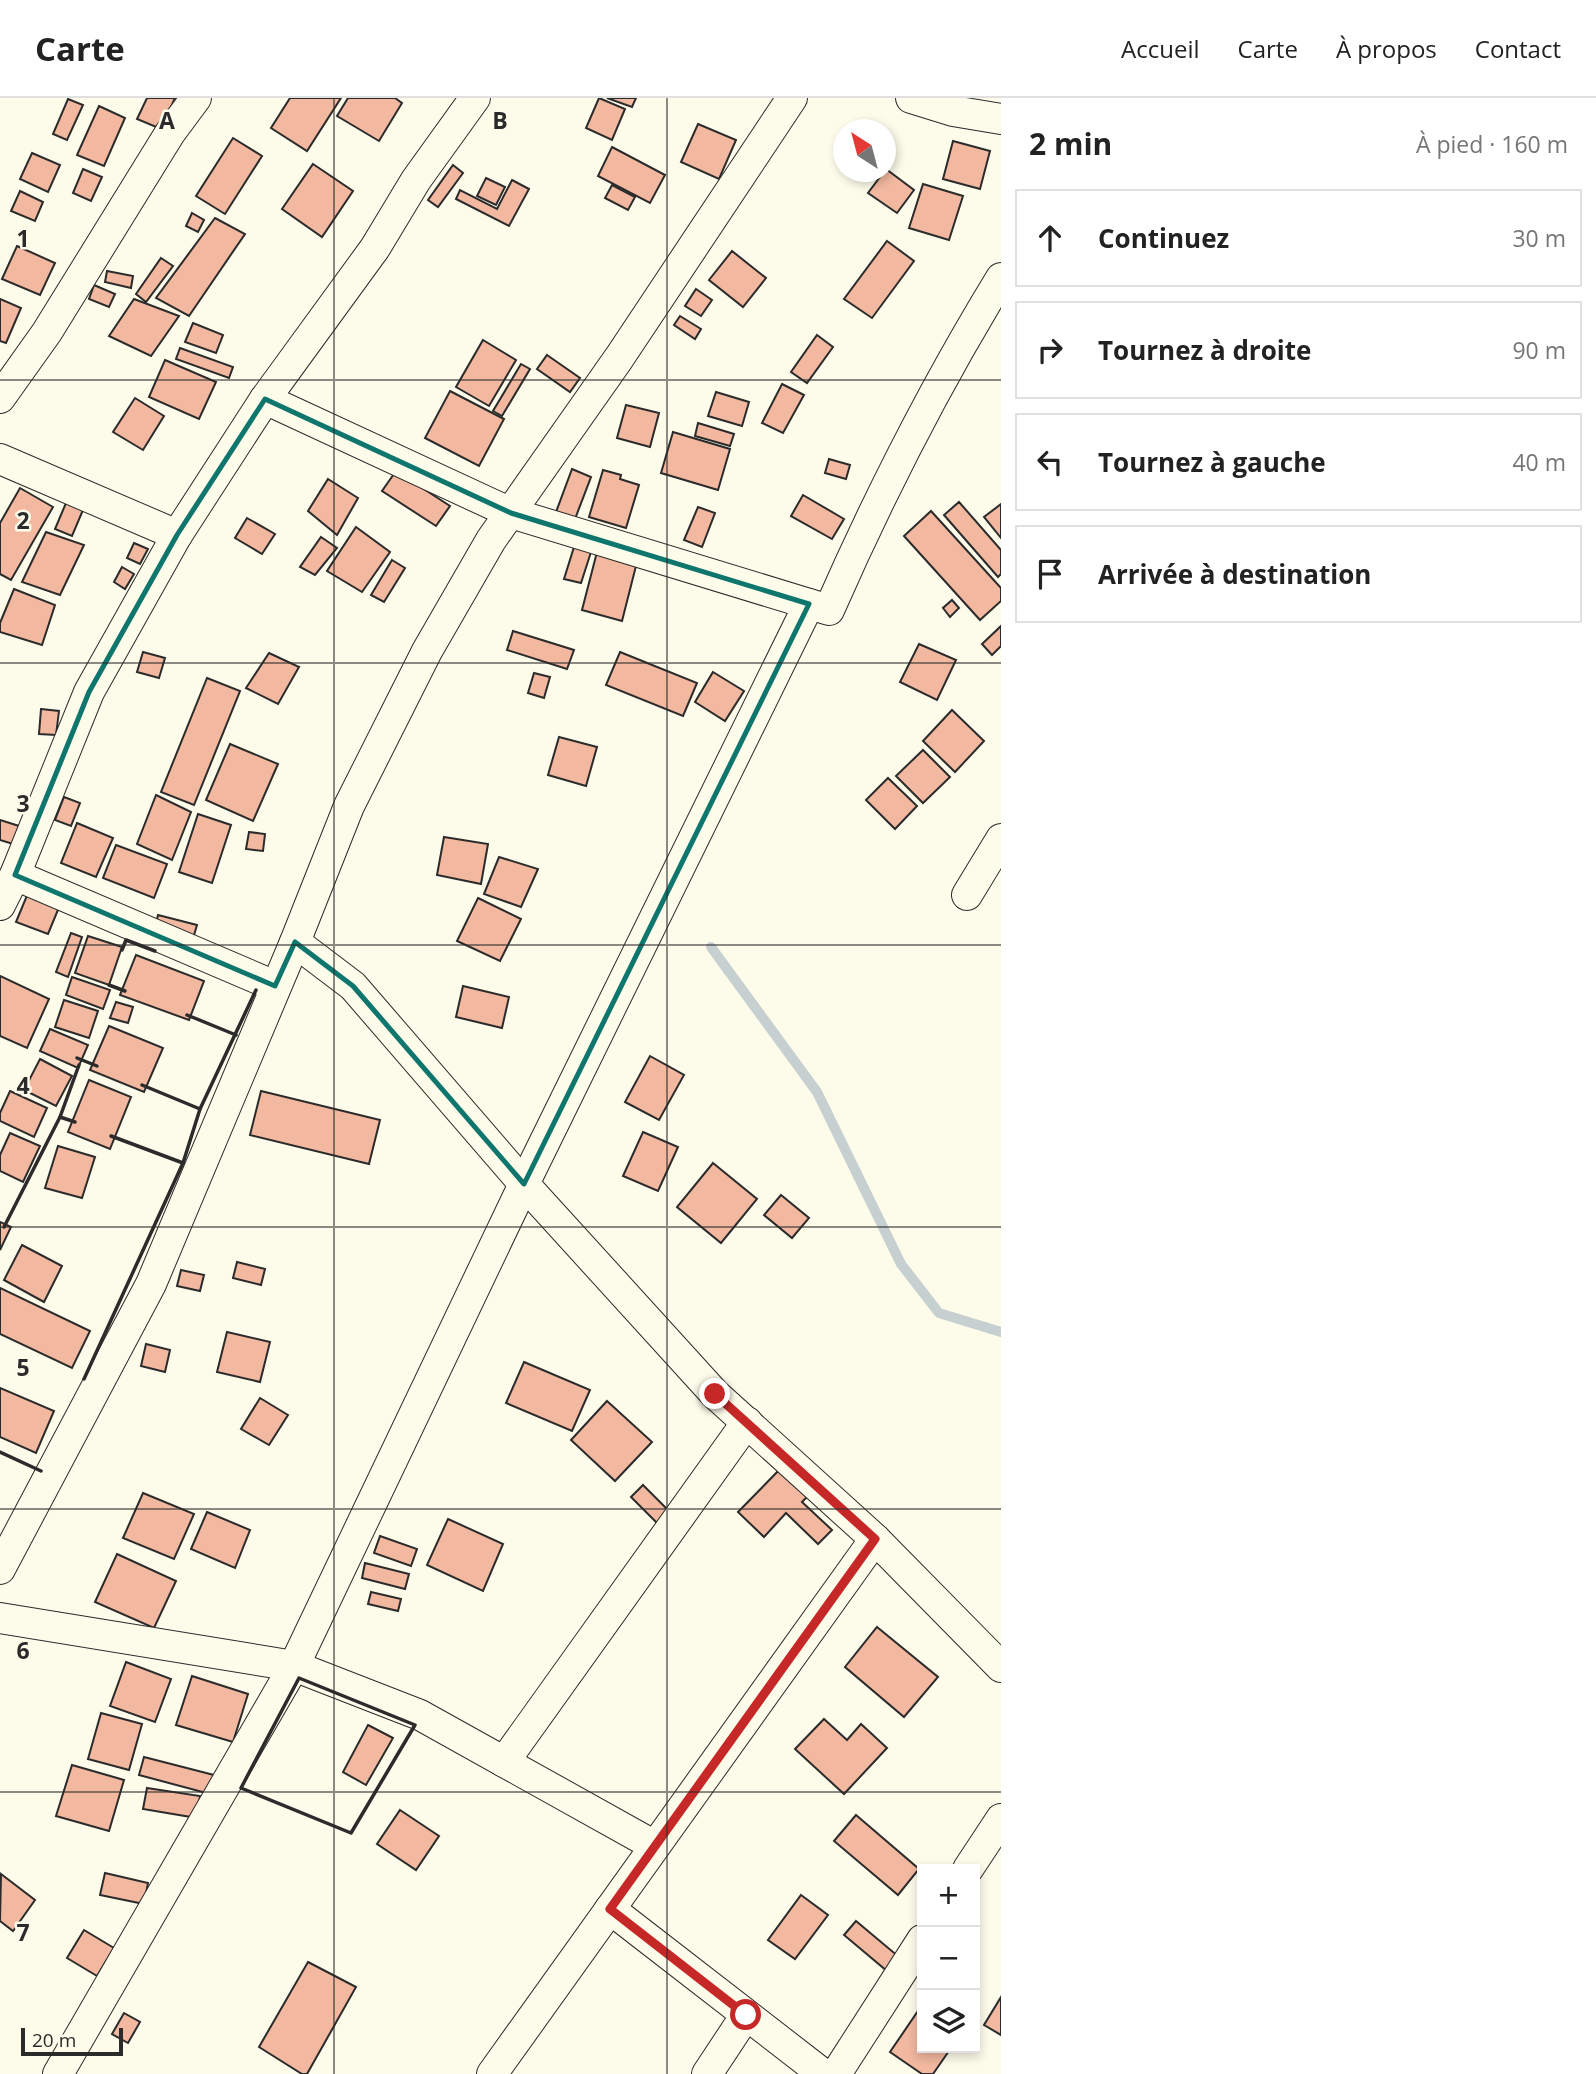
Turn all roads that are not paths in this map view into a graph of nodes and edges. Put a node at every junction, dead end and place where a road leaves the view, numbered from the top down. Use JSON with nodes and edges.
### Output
{"nodes":[{"id":1,"x":196,"y":98,"type":"edge"},
{"id":2,"x":475,"y":98,"type":"edge"},
{"id":3,"x":792,"y":98,"type":"edge"},
{"id":4,"x":911,"y":98,"type":"edge"},
{"id":5,"x":1001,"y":119,"type":"edge"},
{"id":6,"x":1001,"y":278,"type":"edge"},
{"id":7,"x":0,"y":398,"type":"edge"},
{"id":8,"x":265,"y":399,"type":"junction"},
{"id":9,"x":0,"y":459,"type":"edge"},
{"id":10,"x":511,"y":513,"type":"junction"},
{"id":11,"x":177,"y":535,"type":"junction"},
{"id":12,"x":809,"y":604,"type":"junction"},
{"id":13,"x":1001,"y":839,"type":"edge"},
{"id":14,"x":15,"y":875,"type":"junction"},
{"id":15,"x":967,"y":895,"type":"dead end"},
{"id":16,"x":0,"y":905,"type":"edge"},
{"id":17,"x":295,"y":942,"type":"junction"},
{"id":18,"x":275,"y":986,"type":"junction"},
{"id":19,"x":524,"y":1184,"type":"junction"},
{"id":20,"x":747,"y":1423,"type":"junction"},
{"id":21,"x":875,"y":1539,"type":"junction"},
{"id":22,"x":0,"y":1569,"type":"edge"},
{"id":23,"x":0,"y":1618,"type":"edge"},
{"id":24,"x":294,"y":1666,"type":"junction"},
{"id":25,"x":1001,"y":1667,"type":"edge"},
{"id":26,"x":504,"y":1762,"type":"junction"},
{"id":27,"x":1001,"y":1819,"type":"edge"},
{"id":28,"x":655,"y":1846,"type":"junction"},
{"id":29,"x":971,"y":1864,"type":"edge"},
{"id":30,"x":610,"y":1909,"type":"junction"},
{"id":31,"x":917,"y":1948,"type":"edge"},
{"id":32,"x":746,"y":2015,"type":"junction"},
{"id":33,"x":58,"y":2074,"type":"edge"},
{"id":34,"x":492,"y":2074,"type":"edge"},
{"id":35,"x":707,"y":2074,"type":"edge"},
{"id":36,"x":823,"y":2074,"type":"edge"},
{"id":37,"x":836,"y":2074,"type":"edge"}],
"edges":[{"from":1,"to":7,"type":"street"},
{"from":2,"to":8,"type":"street"},
{"from":3,"to":10,"type":"street"},
{"from":4,"to":5,"type":"street"},
{"from":6,"to":12,"type":"street"},
{"from":8,"to":10,"type":"street"},
{"from":8,"to":11,"type":"street"},
{"from":9,"to":11,"type":"street"},
{"from":10,"to":12,"type":"street"},
{"from":10,"to":17,"type":"street"},
{"from":11,"to":14,"type":"street"},
{"from":12,"to":19,"type":"street"},
{"from":13,"to":15,"type":"street"},
{"from":14,"to":16,"type":"street"},
{"from":14,"to":18,"type":"street"},
{"from":17,"to":18,"type":"street"},
{"from":17,"to":19,"type":"street"},
{"from":18,"to":22,"type":"street"},
{"from":19,"to":20,"type":"street"},
{"from":19,"to":24,"type":"street"},
{"from":20,"to":21,"type":"street"},
{"from":20,"to":26,"type":"street"},
{"from":21,"to":25,"type":"street"},
{"from":21,"to":28,"type":"street"},
{"from":23,"to":24,"type":"street"},
{"from":24,"to":26,"type":"street"},
{"from":24,"to":33,"type":"street"},
{"from":26,"to":28,"type":"street"},
{"from":27,"to":29,"type":"street"},
{"from":28,"to":30,"type":"street"},
{"from":30,"to":32,"type":"street"},
{"from":30,"to":34,"type":"street"},
{"from":31,"to":37,"type":"street"},
{"from":32,"to":35,"type":"street"},
{"from":32,"to":36,"type":"street"}]}
